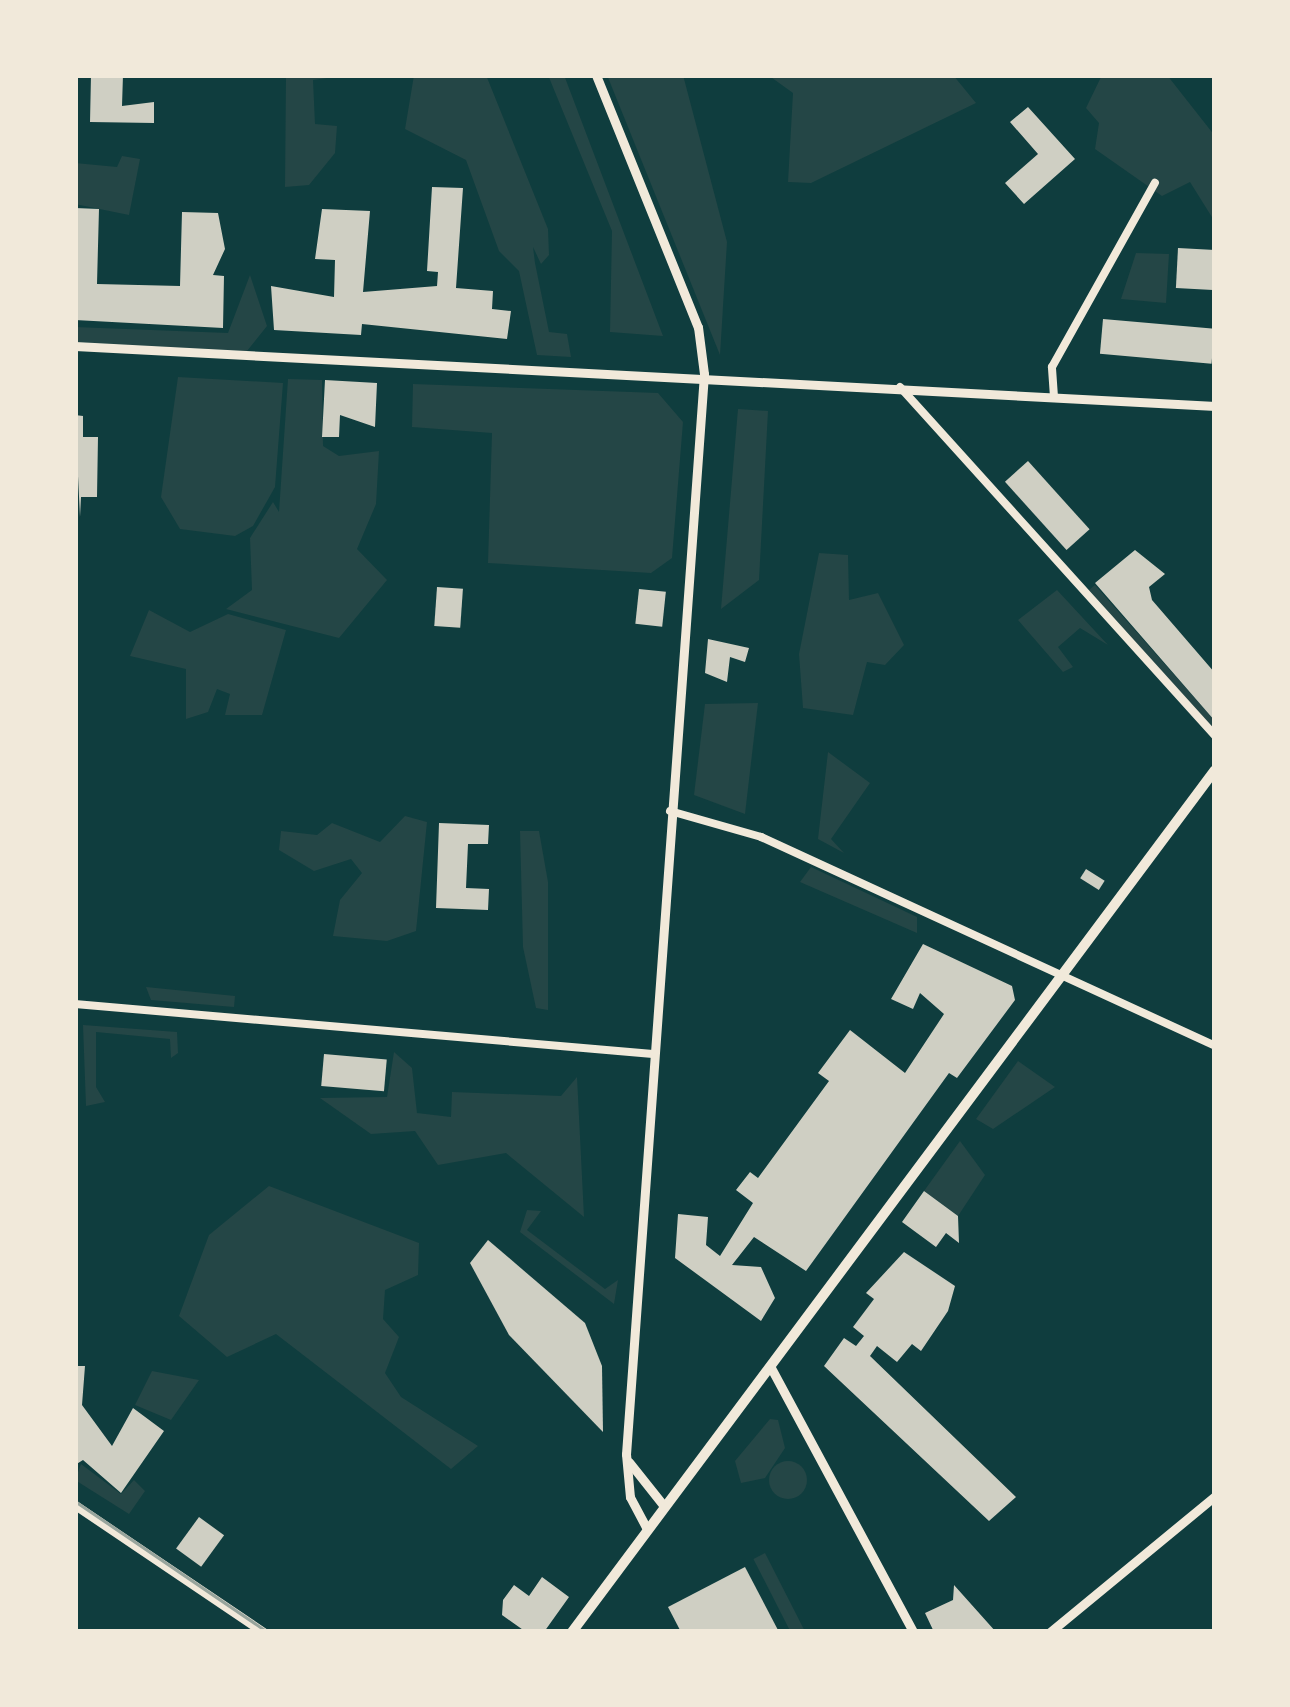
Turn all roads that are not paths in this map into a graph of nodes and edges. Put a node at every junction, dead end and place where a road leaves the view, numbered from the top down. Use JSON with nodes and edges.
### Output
{"nodes":[{"id":1,"x":596,"y":75,"type":"edge"},
{"id":2,"x":1155,"y":183,"type":"dead end"},
{"id":3,"x":75,"y":346,"type":"edge"},
{"id":4,"x":704,"y":374,"type":"junction"},
{"id":5,"x":900,"y":388,"type":"junction"},
{"id":6,"x":1054,"y":396,"type":"junction"},
{"id":7,"x":1215,"y":406,"type":"edge"},
{"id":8,"x":1215,"y":736,"type":"edge"},
{"id":9,"x":1215,"y":770,"type":"edge"},
{"id":10,"x":670,"y":811,"type":"junction"},
{"id":11,"x":1063,"y":973,"type":"junction"},
{"id":12,"x":75,"y":1004,"type":"edge"},
{"id":13,"x":1215,"y":1046,"type":"edge"},
{"id":14,"x":653,"y":1054,"type":"junction"},
{"id":15,"x":770,"y":1366,"type":"junction"},
{"id":16,"x":626,"y":1454,"type":"junction"},
{"id":17,"x":1215,"y":1496,"type":"edge"},
{"id":18,"x":75,"y":1505,"type":"edge"},
{"id":19,"x":664,"y":1506,"type":"junction"},
{"id":20,"x":648,"y":1529,"type":"junction"},
{"id":21,"x":263,"y":1632,"type":"edge"},
{"id":22,"x":572,"y":1632,"type":"edge"},
{"id":23,"x":913,"y":1632,"type":"edge"},
{"id":24,"x":1050,"y":1632,"type":"edge"}],
"edges":[{"from":1,"to":4,"type":"street"},
{"from":2,"to":6,"type":"street"},
{"from":3,"to":4,"type":"street"},
{"from":4,"to":5,"type":"street"},
{"from":4,"to":10,"type":"street"},
{"from":5,"to":6,"type":"street"},
{"from":5,"to":8,"type":"street"},
{"from":6,"to":7,"type":"street"},
{"from":9,"to":11,"type":"main road"},
{"from":10,"to":11,"type":"street"},
{"from":10,"to":14,"type":"street"},
{"from":11,"to":13,"type":"street"},
{"from":11,"to":15,"type":"main road"},
{"from":12,"to":14,"type":"street"},
{"from":14,"to":16,"type":"street"},
{"from":15,"to":19,"type":"main road"},
{"from":15,"to":23,"type":"street"},
{"from":16,"to":19,"type":"street"},
{"from":16,"to":20,"type":"street"},
{"from":17,"to":24,"type":"street"},
{"from":18,"to":21,"type":"street"},
{"from":19,"to":20,"type":"main road"},
{"from":20,"to":22,"type":"main road"}]}
